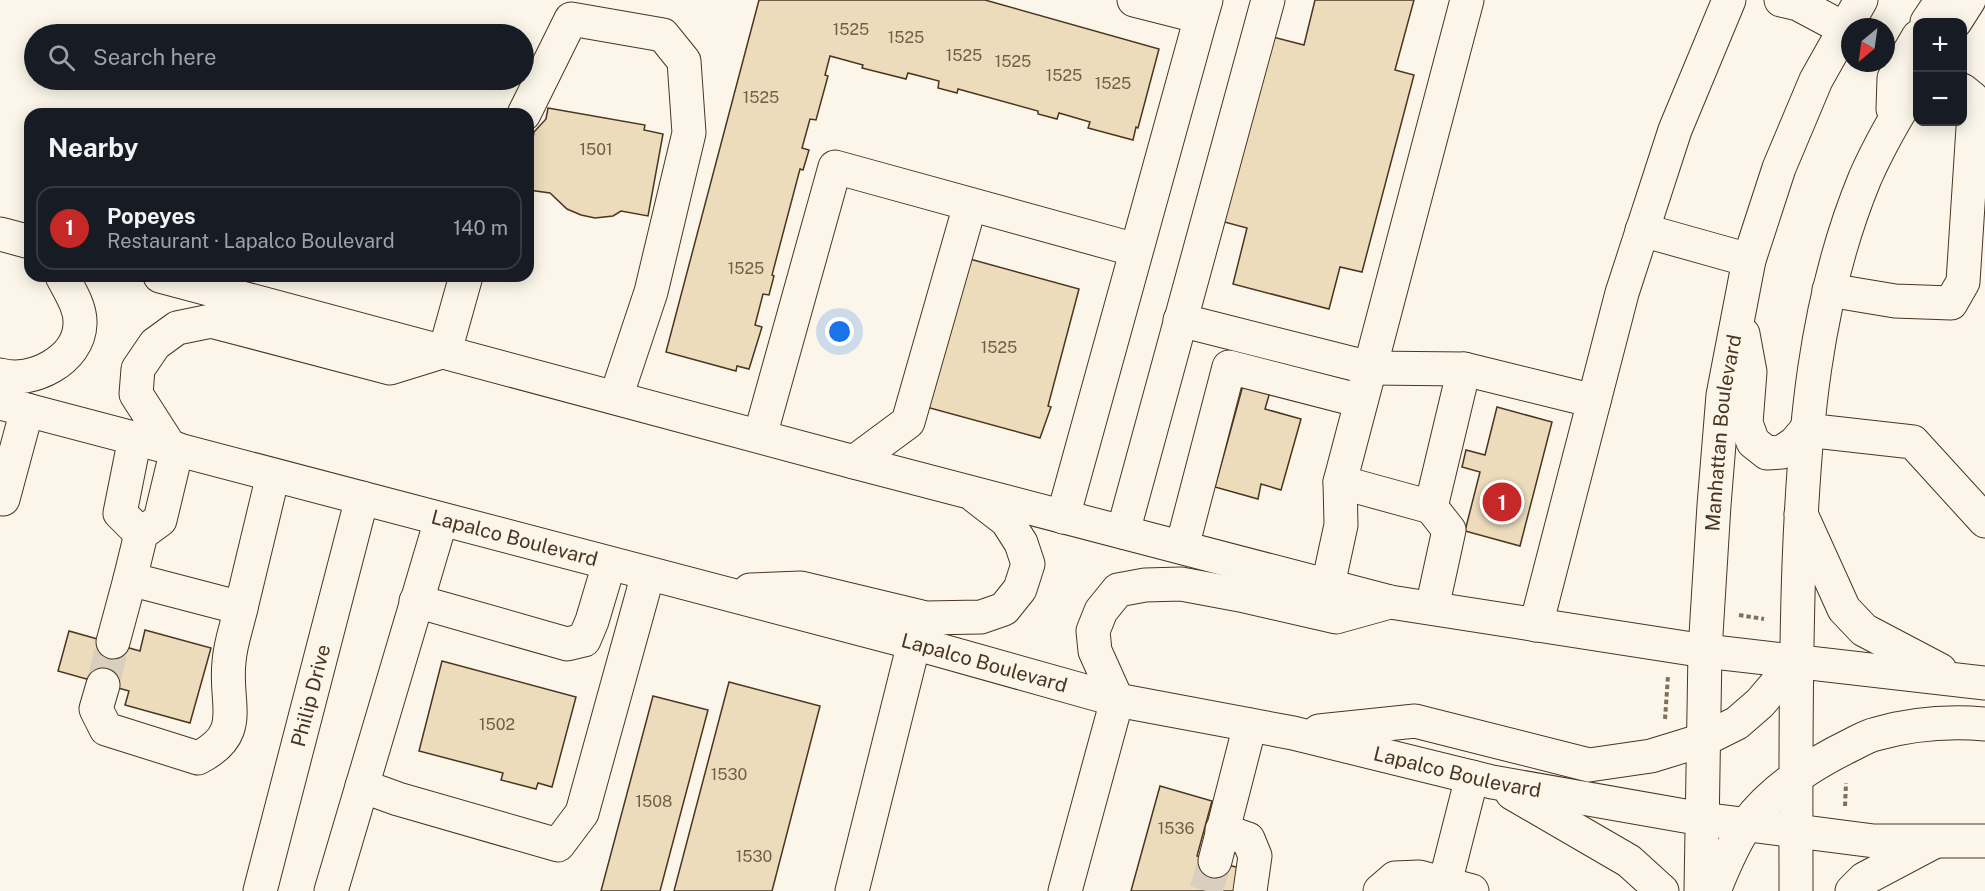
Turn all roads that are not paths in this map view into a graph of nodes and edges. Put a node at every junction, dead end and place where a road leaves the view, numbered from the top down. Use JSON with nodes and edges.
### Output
{"nodes":[{"id":1,"x":1134,"y":0,"type":"edge"},
{"id":2,"x":1268,"y":0,"type":"edge"},
{"id":3,"x":1467,"y":0,"type":"edge"},
{"id":4,"x":1729,"y":0,"type":"edge"},
{"id":5,"x":1781,"y":0,"type":"edge"},
{"id":6,"x":1861,"y":0,"type":"edge"},
{"id":7,"x":1942,"y":0,"type":"edge"},
{"id":8,"x":1969,"y":0,"type":"edge"},
{"id":9,"x":1203,"y":8,"type":"edge"},
{"id":10,"x":1851,"y":18,"type":"edge"},
{"id":11,"x":1931,"y":18,"type":"edge"},
{"id":12,"x":1958,"y":18,"type":"edge"},
{"id":13,"x":1841,"y":27,"type":"edge"},
{"id":14,"x":1841,"y":36,"type":"edge"},
{"id":15,"x":1913,"y":45,"type":"edge"},
{"id":16,"x":1913,"y":89,"type":"edge"},
{"id":17,"x":1973,"y":92,"type":"edge"},
{"id":18,"x":527,"y":108,"type":"edge"},
{"id":19,"x":1893,"y":123,"type":"junction"},
{"id":20,"x":970,"y":205,"type":"junction"},
{"id":21,"x":1642,"y":230,"type":"junction"},
{"id":22,"x":0,"y":234,"type":"edge"},
{"id":23,"x":24,"y":240,"type":"edge"},
{"id":24,"x":1136,"y":250,"type":"junction"},
{"id":25,"x":1749,"y":260,"type":"junction"},
{"id":26,"x":65,"y":282,"type":"edge"},
{"id":27,"x":183,"y":282,"type":"edge"},
{"id":28,"x":464,"y":282,"type":"edge"},
{"id":29,"x":1829,"y":290,"type":"junction"},
{"id":30,"x":1738,"y":309,"type":"junction"},
{"id":31,"x":1179,"y":320,"type":"junction"},
{"id":32,"x":1237,"y":334,"type":"junction"},
{"id":33,"x":445,"y":351,"type":"junction"},
{"id":34,"x":1229,"y":367,"type":"junction"},
{"id":35,"x":1370,"y":368,"type":"junction"},
{"id":36,"x":1464,"y":369,"type":"junction"},
{"id":37,"x":0,"y":375,"type":"edge"},
{"id":38,"x":616,"y":397,"type":"junction"},
{"id":39,"x":1361,"y":401,"type":"junction"},
{"id":40,"x":1594,"y":401,"type":"junction"},
{"id":41,"x":14,"y":407,"type":"edge"},
{"id":42,"x":1806,"y":430,"type":"junction"},
{"id":43,"x":760,"y":436,"type":"junction"},
{"id":44,"x":135,"y":438,"type":"junction"},
{"id":45,"x":173,"y":448,"type":"junction"},
{"id":46,"x":854,"y":462,"type":"junction"},
{"id":47,"x":273,"y":475,"type":"junction"},
{"id":48,"x":1340,"y":482,"type":"junction"},
{"id":49,"x":969,"y":492,"type":"junction"},
{"id":50,"x":362,"y":498,"type":"junction"},
{"id":51,"x":1,"y":503,"type":"edge"},
{"id":52,"x":1431,"y":507,"type":"junction"},
{"id":53,"x":1801,"y":514,"type":"junction"},
{"id":54,"x":1063,"y":517,"type":"junction"},
{"id":55,"x":441,"y":520,"type":"junction"},
{"id":56,"x":1985,"y":521,"type":"edge"},
{"id":57,"x":1123,"y":531,"type":"junction"},
{"id":58,"x":141,"y":534,"type":"junction"},
{"id":59,"x":1182,"y":547,"type":"junction"},
{"id":60,"x":609,"y":564,"type":"junction"},
{"id":61,"x":648,"y":574,"type":"junction"},
{"id":62,"x":130,"y":579,"type":"junction"},
{"id":63,"x":1328,"y":585,"type":"junction"},
{"id":64,"x":715,"y":592,"type":"junction"},
{"id":65,"x":416,"y":601,"type":"junction"},
{"id":66,"x":1390,"y":602,"type":"junction"},
{"id":67,"x":242,"y":608,"type":"junction"},
{"id":68,"x":1432,"y":608,"type":"junction"},
{"id":69,"x":1536,"y":625,"type":"junction"},
{"id":70,"x":113,"y":642,"type":"tunnel mouth"},
{"id":71,"x":914,"y":643,"type":"junction"},
{"id":72,"x":1706,"y":651,"type":"junction"},
{"id":73,"x":1795,"y":662,"type":"junction"},
{"id":74,"x":1973,"y":682,"type":"edge"},
{"id":75,"x":103,"y":685,"type":"tunnel mouth"},
{"id":76,"x":1117,"y":700,"type":"junction"},
{"id":77,"x":1985,"y":724,"type":"edge"},
{"id":78,"x":1250,"y":725,"type":"junction"},
{"id":79,"x":1293,"y":733,"type":"junction"},
{"id":80,"x":1703,"y":741,"type":"junction"},
{"id":81,"x":1796,"y":776,"type":"junction"},
{"id":82,"x":1482,"y":779,"type":"junction"},
{"id":83,"x":362,"y":786,"type":"junction"},
{"id":84,"x":1702,"y":819,"type":"junction"},
{"id":85,"x":1747,"y":825,"type":"junction"},
{"id":86,"x":1796,"y":831,"type":"junction"},
{"id":87,"x":1985,"y":841,"type":"edge"},
{"id":88,"x":1933,"y":842,"type":"junction"},
{"id":89,"x":1459,"y":887,"type":"edge"},
{"id":90,"x":260,"y":891,"type":"edge"},
{"id":91,"x":331,"y":891,"type":"edge"},
{"id":92,"x":852,"y":891,"type":"edge"},
{"id":93,"x":1065,"y":891,"type":"edge"},
{"id":94,"x":1250,"y":891,"type":"edge"},
{"id":95,"x":1380,"y":891,"type":"edge"},
{"id":96,"x":1662,"y":891,"type":"edge"},
{"id":97,"x":1701,"y":891,"type":"edge"},
{"id":98,"x":1714,"y":891,"type":"edge"},
{"id":99,"x":1797,"y":891,"type":"edge"},
{"id":100,"x":1852,"y":891,"type":"edge"}],
"edges":[{"from":1,"to":9,"type":"main road"},
{"from":2,"to":31,"type":"main road"},
{"from":3,"to":35,"type":"main road"},
{"from":4,"to":21,"type":"main road"},
{"from":5,"to":13,"type":"main road"},
{"from":6,"to":10,"type":"main road","name":"Manhattan Boulevard"},
{"from":7,"to":11,"type":"main road"},
{"from":8,"to":12,"type":"main road"},
{"from":9,"to":24,"type":"main road"},
{"from":14,"to":25,"type":"main road","name":"Manhattan Boulevard"},
{"from":15,"to":19,"type":"main road"},
{"from":16,"to":19,"type":"main road"},
{"from":17,"to":29,"type":"main road"},
{"from":18,"to":38,"type":"main road"},
{"from":19,"to":29,"type":"main road"},
{"from":20,"to":24,"type":"main road"},
{"from":20,"to":43,"type":"main road"},
{"from":20,"to":46,"type":"main road"},
{"from":21,"to":25,"type":"main road"},
{"from":21,"to":40,"type":"main road"},
{"from":22,"to":23,"type":"main road"},
{"from":24,"to":54,"type":"main road"},
{"from":25,"to":30,"type":"main road","name":"Manhattan Boulevard"},
{"from":26,"to":37,"type":"main road"},
{"from":27,"to":33,"type":"main road"},
{"from":28,"to":33,"type":"main road"},
{"from":29,"to":42,"type":"main road"},
{"from":30,"to":42,"type":"main road"},
{"from":30,"to":72,"type":"main road","name":"Manhattan Boulevard"},
{"from":31,"to":32,"type":"main road"},
{"from":31,"to":57,"type":"main road"},
{"from":32,"to":34,"type":"main road"},
{"from":32,"to":35,"type":"main road"},
{"from":33,"to":38,"type":"main road"},
{"from":33,"to":45,"type":"main road"},
{"from":34,"to":39,"type":"main road"},
{"from":34,"to":59,"type":"main road"},
{"from":35,"to":36,"type":"main road"},
{"from":35,"to":39,"type":"main road"},
{"from":36,"to":40,"type":"main road"},
{"from":36,"to":52,"type":"main road"},
{"from":38,"to":43,"type":"main road"},
{"from":39,"to":48,"type":"main road"},
{"from":40,"to":69,"type":"main road"},
{"from":41,"to":44,"type":"main road","name":"Lapalco Boulevard"},
{"from":41,"to":51,"type":"main road"},
{"from":42,"to":53,"type":"main road"},
{"from":42,"to":56,"type":"main road"},
{"from":43,"to":46,"type":"main road"},
{"from":44,"to":45,"type":"main road","name":"Lapalco Boulevard"},
{"from":44,"to":58,"type":"main road"},
{"from":45,"to":47,"type":"main road","name":"Lapalco Boulevard"},
{"from":45,"to":58,"type":"main road"},
{"from":46,"to":49,"type":"main road"},
{"from":47,"to":50,"type":"main road","name":"Lapalco Boulevard"},
{"from":47,"to":67,"type":"main road"},
{"from":48,"to":52,"type":"main road"},
{"from":48,"to":63,"type":"main road"},
{"from":49,"to":54,"type":"main road"},
{"from":49,"to":64,"type":"main road"},
{"from":50,"to":55,"type":"main road","name":"Lapalco Boulevard"},
{"from":50,"to":90,"type":"main road","name":"Philip Drive"},
{"from":52,"to":68,"type":"main road"},
{"from":53,"to":73,"type":"main road"},
{"from":53,"to":74,"type":"main road"},
{"from":54,"to":57,"type":"main road"},
{"from":55,"to":60,"type":"main road","name":"Lapalco Boulevard"},
{"from":55,"to":65,"type":"main road"},
{"from":57,"to":59,"type":"main road"},
{"from":58,"to":62,"type":"main road"},
{"from":59,"to":63,"type":"main road"},
{"from":60,"to":61,"type":"main road","name":"Lapalco Boulevard"},
{"from":60,"to":65,"type":"main road"},
{"from":61,"to":64,"type":"main road","name":"Lapalco Boulevard"},
{"from":61,"to":83,"type":"main road"},
{"from":62,"to":67,"type":"main road"},
{"from":62,"to":70,"type":"main road"},
{"from":63,"to":66,"type":"main road"},
{"from":64,"to":71,"type":"main road","name":"Lapalco Boulevard"},
{"from":65,"to":83,"type":"main road"},
{"from":66,"to":68,"type":"main road"},
{"from":66,"to":76,"type":"main road"},
{"from":67,"to":75,"type":"main road"},
{"from":68,"to":69,"type":"main road"},
{"from":69,"to":72,"type":"main road"},
{"from":71,"to":76,"type":"main road","name":"Lapalco Boulevard"},
{"from":71,"to":92,"type":"main road"},
{"from":72,"to":73,"type":"main road"},
{"from":72,"to":80,"type":"main road","name":"Manhattan Boulevard"},
{"from":73,"to":74,"type":"main road"},
{"from":73,"to":80,"type":"main road"},
{"from":73,"to":81,"type":"main road"},
{"from":76,"to":78,"type":"main road","name":"Lapalco Boulevard"},
{"from":76,"to":93,"type":"main road"},
{"from":77,"to":81,"type":"main road"},
{"from":78,"to":79,"type":"main road","name":"Lapalco Boulevard"},
{"from":78,"to":94,"type":"main road"},
{"from":79,"to":80,"type":"main road"},
{"from":79,"to":82,"type":"main road","name":"Lapalco Boulevard"},
{"from":80,"to":84,"type":"main road","name":"Manhattan Boulevard"},
{"from":81,"to":85,"type":"main road"},
{"from":81,"to":86,"type":"main road"},
{"from":82,"to":84,"type":"main road","name":"Lapalco Boulevard"},
{"from":82,"to":89,"type":"main road"},
{"from":82,"to":96,"type":"main road"},
{"from":83,"to":91,"type":"main road"},
{"from":84,"to":85,"type":"main road","name":"Lapalco Boulevard"},
{"from":84,"to":97,"type":"main road","name":"Manhattan Boulevard"},
{"from":85,"to":86,"type":"main road","name":"Lapalco Boulevard"},
{"from":85,"to":98,"type":"main road"},
{"from":86,"to":88,"type":"main road","name":"Lapalco Boulevard"},
{"from":86,"to":99,"type":"main road"},
{"from":87,"to":88,"type":"main road","name":"Lapalco Boulevard"},
{"from":88,"to":100,"type":"main road"},
{"from":89,"to":95,"type":"main road"}]}
